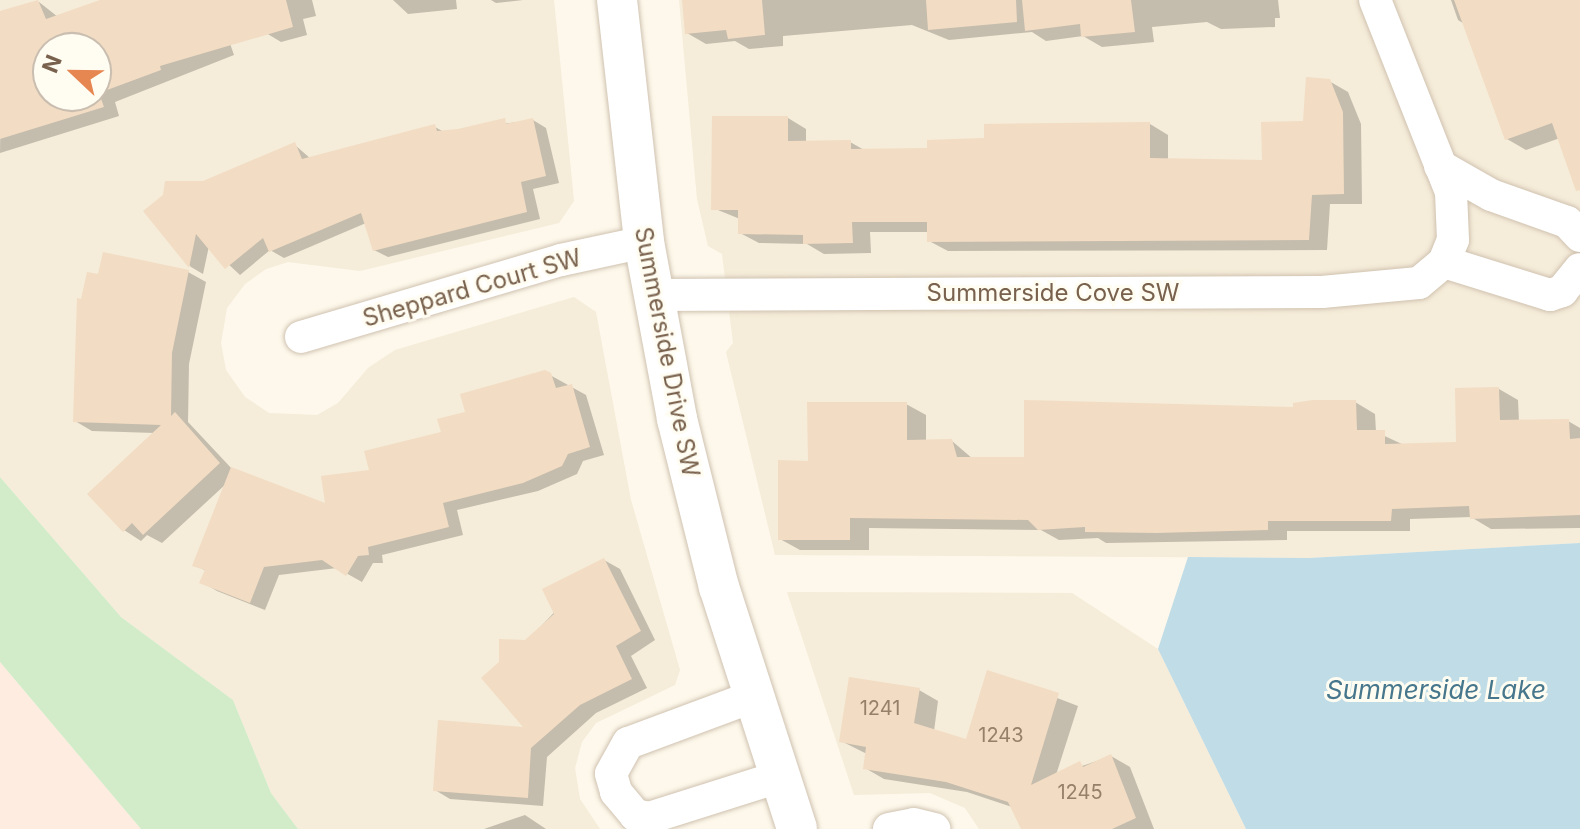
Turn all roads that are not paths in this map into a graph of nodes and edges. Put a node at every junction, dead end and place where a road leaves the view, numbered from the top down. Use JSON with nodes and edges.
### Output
{"nodes":[{"id":1,"x":617,"y":0,"type":"edge"},
{"id":2,"x":1375,"y":0,"type":"edge"},
{"id":3,"x":1440,"y":166,"type":"junction"},
{"id":4,"x":1580,"y":236,"type":"edge"},
{"id":5,"x":644,"y":242,"type":"junction"},
{"id":6,"x":1444,"y":262,"type":"junction"},
{"id":7,"x":1580,"y":269,"type":"edge"},
{"id":8,"x":653,"y":295,"type":"junction"},
{"id":9,"x":301,"y":337,"type":"dead end"},
{"id":10,"x":752,"y":697,"type":"junction"},
{"id":11,"x":779,"y":777,"type":"junction"},
{"id":12,"x":797,"y":829,"type":"edge"},
{"id":13,"x":889,"y":829,"type":"edge"},
{"id":14,"x":934,"y":829,"type":"edge"}],
"edges":[{"from":1,"to":5,"type":"street","name":"Summerside Drive SW"},
{"from":2,"to":3,"type":"street"},
{"from":3,"to":4,"type":"street"},
{"from":3,"to":6,"type":"street"},
{"from":5,"to":8,"type":"street","name":"Summerside Drive SW"},
{"from":5,"to":9,"type":"street","name":"Sheppard Court SW"},
{"from":6,"to":7,"type":"street"},
{"from":6,"to":8,"type":"street","name":"Summerside Cove SW"},
{"from":8,"to":10,"type":"street","name":"Summerside Drive SW"},
{"from":10,"to":11,"type":"street","name":"Summerside Drive SW"},
{"from":10,"to":11,"type":"street"},
{"from":11,"to":12,"type":"street","name":"Summerside Drive SW"},
{"from":13,"to":14,"type":"street"}]}
